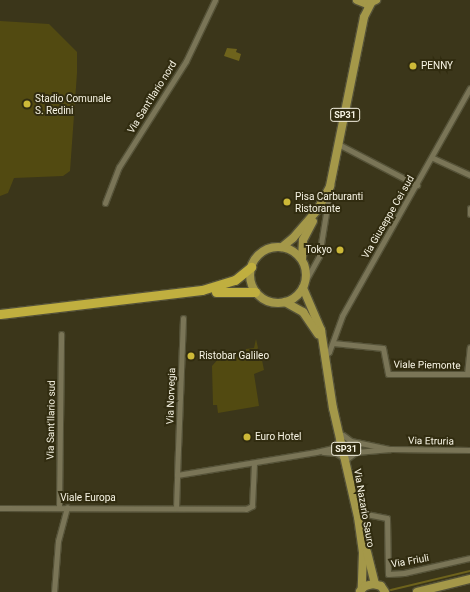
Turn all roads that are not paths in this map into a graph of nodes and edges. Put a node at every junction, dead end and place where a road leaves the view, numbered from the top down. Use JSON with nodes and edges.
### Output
{"nodes":[{"id":1,"x":214,"y":0,"type":"edge"},
{"id":2,"x":359,"y":1,"type":"edge"},
{"id":3,"x":373,"y":2,"type":"edge"},
{"id":4,"x":364,"y":17,"type":"junction"},
{"id":5,"x":470,"y":88,"type":"edge"},
{"id":6,"x":340,"y":144,"type":"junction"},
{"id":7,"x":433,"y":158,"type":"junction"},
{"id":8,"x":470,"y":175,"type":"edge"},
{"id":9,"x":417,"y":185,"type":"junction"},
{"id":10,"x":330,"y":186,"type":"junction"},
{"id":11,"x":105,"y":203,"type":"dead end"},
{"id":12,"x":470,"y":208,"type":"edge"},
{"id":13,"x":318,"y":209,"type":"junction"},
{"id":14,"x":470,"y":214,"type":"edge"},
{"id":15,"x":282,"y":247,"type":"junction"},
{"id":16,"x":302,"y":259,"type":"junction"},
{"id":17,"x":251,"y":266,"type":"junction"},
{"id":18,"x":307,"y":278,"type":"junction"},
{"id":19,"x":303,"y":288,"type":"junction"},
{"id":20,"x":255,"y":292,"type":"junction"},
{"id":21,"x":285,"y":302,"type":"junction"},
{"id":22,"x":0,"y":314,"type":"edge"},
{"id":23,"x":0,"y":318,"type":"edge"},
{"id":24,"x":183,"y":318,"type":"dead end"},
{"id":25,"x":61,"y":334,"type":"dead end"},
{"id":26,"x":322,"y":340,"type":"junction"},
{"id":27,"x":333,"y":343,"type":"junction"},
{"id":28,"x":470,"y":347,"type":"edge"},
{"id":29,"x":325,"y":355,"type":"junction"},
{"id":30,"x":468,"y":374,"type":"edge"},
{"id":31,"x":331,"y":384,"type":"junction"},
{"id":32,"x":336,"y":419,"type":"junction"},
{"id":33,"x":343,"y":435,"type":"junction"},
{"id":34,"x":391,"y":449,"type":"junction"},
{"id":35,"x":470,"y":450,"type":"edge"},
{"id":36,"x":316,"y":452,"type":"junction"},
{"id":37,"x":347,"y":459,"type":"junction"},
{"id":38,"x":254,"y":463,"type":"junction"},
{"id":39,"x":177,"y":475,"type":"junction"},
{"id":40,"x":59,"y":507,"type":"junction"},
{"id":41,"x":68,"y":507,"type":"junction"},
{"id":42,"x":0,"y":508,"type":"edge"},
{"id":43,"x":176,"y":508,"type":"junction"},
{"id":44,"x":361,"y":513,"type":"junction"},
{"id":45,"x":470,"y":558,"type":"edge"},
{"id":46,"x":470,"y":579,"type":"edge"},
{"id":47,"x":375,"y":584,"type":"junction"},
{"id":48,"x":361,"y":590,"type":"edge"},
{"id":49,"x":54,"y":592,"type":"edge"},
{"id":50,"x":386,"y":592,"type":"edge"},
{"id":51,"x":417,"y":592,"type":"edge"}],
"edges":[{"from":1,"to":11,"type":"street","name":"Via Sant'Ilario nord"},
{"from":2,"to":3,"type":"main road","number":"SP31"},
{"from":2,"to":4,"type":"main road","number":"SP31"},
{"from":3,"to":4,"type":"main road","number":"SP31"},
{"from":4,"to":6,"type":"main road","number":"SP31"},
{"from":5,"to":7,"type":"street","name":"Via Giuseppe Cei sud"},
{"from":6,"to":9,"type":"street"},
{"from":6,"to":10,"type":"main road","number":"SP31"},
{"from":7,"to":8,"type":"street"},
{"from":7,"to":9,"type":"street","name":"Via Giuseppe Cei sud"},
{"from":9,"to":27,"type":"street","name":"Via Giuseppe Cei sud"},
{"from":10,"to":13,"type":"main road","number":"SP31"},
{"from":10,"to":18,"type":"street"},
{"from":12,"to":14,"type":"street"},
{"from":13,"to":15,"type":"main road","number":"SP31"},
{"from":13,"to":16,"type":"main road"},
{"from":15,"to":16,"type":"main road"},
{"from":15,"to":17,"type":"main road","number":"SP31"},
{"from":16,"to":18,"type":"main road"},
{"from":17,"to":20,"type":"main road"},
{"from":17,"to":22,"type":"highway"},
{"from":18,"to":19,"type":"main road"},
{"from":19,"to":21,"type":"main road"},
{"from":19,"to":26,"type":"main road","name":"Via Nazario Sauro","number":"SP31"},
{"from":20,"to":21,"type":"main road","name":"Via Nazario Sauro"},
{"from":20,"to":23,"type":"highway"},
{"from":21,"to":26,"type":"main road","name":"Via Nazario Sauro"},
{"from":24,"to":39,"type":"street","name":"Via Norvegia"},
{"from":25,"to":40,"type":"street","name":"Via Sant'Ilario sud"},
{"from":26,"to":29,"type":"main road","name":"Via Nazario Sauro","number":"SP31"},
{"from":27,"to":29,"type":"street","name":"Via Giuseppe Cei sud"},
{"from":27,"to":30,"type":"street","name":"Viale Piemonte"},
{"from":28,"to":30,"type":"street"},
{"from":29,"to":31,"type":"main road","name":"Via Nazario Sauro","number":"SP31"},
{"from":31,"to":32,"type":"main road","name":"Via Nazario Sauro","number":"SP31"},
{"from":31,"to":33,"type":"main road","name":"Via Nazario Sauro","number":"SP31"},
{"from":32,"to":36,"type":"street"},
{"from":32,"to":37,"type":"main road","name":"Via Nazario Sauro","number":"SP31"},
{"from":33,"to":34,"type":"street","name":"Via Etruria"},
{"from":33,"to":37,"type":"main road","name":"Via Nazario Sauro","number":"SP31"},
{"from":34,"to":35,"type":"street","name":"Via Etruria"},
{"from":34,"to":37,"type":"street","name":"Via Etruria"},
{"from":36,"to":37,"type":"street"},
{"from":36,"to":38,"type":"street"},
{"from":37,"to":44,"type":"main road","name":"Via Nazario Sauro","number":"SP31"},
{"from":37,"to":48,"type":"main road","name":"Via Nazario Sauro","number":"SP31"},
{"from":38,"to":39,"type":"street"},
{"from":38,"to":43,"type":"street","name":"Viale Europa"},
{"from":39,"to":43,"type":"street"},
{"from":40,"to":41,"type":"street","name":"Viale Europa"},
{"from":40,"to":42,"type":"street","name":"Viale Europa"},
{"from":41,"to":43,"type":"street","name":"Viale Europa"},
{"from":41,"to":49,"type":"street"},
{"from":44,"to":45,"type":"street","name":"Via Friuli"},
{"from":44,"to":47,"type":"main road","name":"Via Nazario Sauro","number":"SP31"},
{"from":46,"to":51,"type":"main road"},
{"from":47,"to":48,"type":"main road"},
{"from":47,"to":50,"type":"main road"}]}
